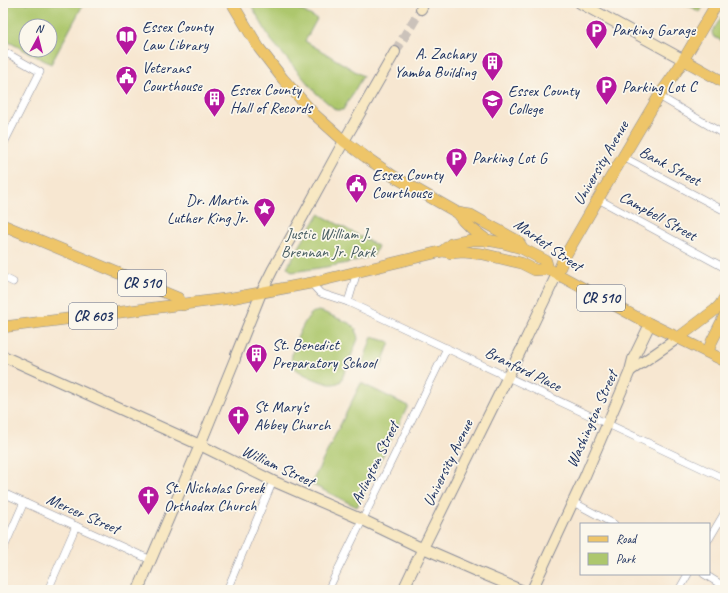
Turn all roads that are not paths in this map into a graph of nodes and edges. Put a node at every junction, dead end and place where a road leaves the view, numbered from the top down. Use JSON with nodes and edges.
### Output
{"nodes":[{"id":1,"x":232,"y":3,"type":"edge"},
{"id":2,"x":580,"y":3,"type":"edge"},
{"id":3,"x":717,"y":3,"type":"edge"},
{"id":4,"x":3,"y":51,"type":"edge"},
{"id":5,"x":395,"y":52,"type":"tunnel mouth"},
{"id":6,"x":684,"y":60,"type":"junction"},
{"id":7,"x":725,"y":83,"type":"edge"},
{"id":8,"x":659,"y":96,"type":"junction"},
{"id":9,"x":725,"y":135,"type":"edge"},
{"id":10,"x":344,"y":140,"type":"junction"},
{"id":11,"x":4,"y":142,"type":"edge"},
{"id":12,"x":623,"y":157,"type":"junction"},
{"id":13,"x":598,"y":199,"type":"junction"},
{"id":14,"x":725,"y":211,"type":"edge"},
{"id":15,"x":458,"y":213,"type":"junction"},
{"id":16,"x":3,"y":225,"type":"edge"},
{"id":17,"x":487,"y":240,"type":"junction"},
{"id":18,"x":524,"y":248,"type":"junction"},
{"id":19,"x":443,"y":251,"type":"junction"},
{"id":20,"x":521,"y":263,"type":"junction"},
{"id":21,"x":725,"y":268,"type":"edge"},
{"id":22,"x":552,"y":271,"type":"junction"},
{"id":23,"x":357,"y":272,"type":"junction"},
{"id":24,"x":3,"y":277,"type":"edge"},
{"id":25,"x":13,"y":282,"type":"dead end"},
{"id":26,"x":311,"y":283,"type":"junction"},
{"id":27,"x":261,"y":293,"type":"junction"},
{"id":28,"x":725,"y":297,"type":"edge"},
{"id":29,"x":348,"y":302,"type":"junction"},
{"id":30,"x":183,"y":305,"type":"junction"},
{"id":31,"x":725,"y":315,"type":"edge"},
{"id":32,"x":650,"y":324,"type":"junction"},
{"id":33,"x":3,"y":327,"type":"edge"},
{"id":34,"x":678,"y":338,"type":"junction"},
{"id":35,"x":447,"y":348,"type":"junction"},
{"id":36,"x":708,"y":352,"type":"junction"},
{"id":37,"x":3,"y":356,"type":"edge"},
{"id":38,"x":725,"y":361,"type":"edge"},
{"id":39,"x":630,"y":371,"type":"junction"},
{"id":40,"x":508,"y":377,"type":"junction"},
{"id":41,"x":607,"y":424,"type":"junction"},
{"id":42,"x":200,"y":445,"type":"junction"},
{"id":43,"x":725,"y":479,"type":"edge"},
{"id":44,"x":273,"y":481,"type":"junction"},
{"id":45,"x":3,"y":493,"type":"edge"},
{"id":46,"x":24,"y":502,"type":"junction"},
{"id":47,"x":573,"y":502,"type":"junction"},
{"id":48,"x":725,"y":512,"type":"edge"},
{"id":49,"x":363,"y":520,"type":"junction"},
{"id":50,"x":612,"y":523,"type":"edge"},
{"id":51,"x":76,"y":526,"type":"junction"},
{"id":52,"x":710,"y":537,"type":"edge"},
{"id":53,"x":423,"y":548,"type":"junction"},
{"id":54,"x":3,"y":550,"type":"edge"},
{"id":55,"x":151,"y":560,"type":"junction"},
{"id":56,"x":687,"y":575,"type":"edge"},
{"id":57,"x":706,"y":575,"type":"edge"},
{"id":58,"x":725,"y":587,"type":"edge"},
{"id":59,"x":48,"y":590,"type":"edge"},
{"id":60,"x":138,"y":590,"type":"edge"},
{"id":61,"x":227,"y":590,"type":"edge"},
{"id":62,"x":328,"y":590,"type":"edge"},
{"id":63,"x":403,"y":590,"type":"edge"},
{"id":64,"x":521,"y":590,"type":"edge"},
{"id":65,"x":532,"y":590,"type":"edge"},
{"id":66,"x":678,"y":590,"type":"edge"}],
"edges":[{"from":1,"to":10,"type":"main road","name":"Market Street"},
{"from":2,"to":6,"type":"street"},
{"from":3,"to":6,"type":"main road","name":"University Avenue"},
{"from":4,"to":11,"type":"street"},
{"from":5,"to":10,"type":"street"},
{"from":6,"to":7,"type":"main road"},
{"from":6,"to":8,"type":"main road","name":"University Avenue"},
{"from":8,"to":9,"type":"street"},
{"from":8,"to":12,"type":"main road","name":"University Avenue"},
{"from":10,"to":15,"type":"main road","name":"Market Street"},
{"from":10,"to":27,"type":"street"},
{"from":12,"to":13,"type":"main road","name":"University Avenue"},
{"from":12,"to":14,"type":"street","name":"Bank Street"},
{"from":13,"to":21,"type":"street","name":"Campbell Street"},
{"from":13,"to":22,"type":"main road","name":"University Avenue"},
{"from":15,"to":17,"type":"main road","name":"Market Street"},
{"from":15,"to":18,"type":"main road","name":"Market Street"},
{"from":16,"to":30,"type":"main road","number":"CR 510"},
{"from":17,"to":18,"type":"main road"},
{"from":17,"to":19,"type":"main road","number":"CR 510"},
{"from":17,"to":20,"type":"main road","name":"Market Street"},
{"from":18,"to":22,"type":"main road","name":"Market Street"},
{"from":19,"to":20,"type":"main road","number":"CR 510"},
{"from":19,"to":23,"type":"main road","number":"CR 510"},
{"from":20,"to":22,"type":"main road","number":"CR 510"},
{"from":22,"to":32,"type":"main road","name":"Market Street","number":"CR 510"},
{"from":22,"to":40,"type":"street","name":"University Avenue"},
{"from":23,"to":26,"type":"main road","number":"CR 510"},
{"from":23,"to":29,"type":"street"},
{"from":24,"to":25,"type":"street"},
{"from":26,"to":27,"type":"main road","number":"CR 510"},
{"from":26,"to":29,"type":"street","name":"Branford Place"},
{"from":27,"to":30,"type":"main road","number":"CR 510"},
{"from":27,"to":42,"type":"street"},
{"from":28,"to":34,"type":"main road","name":"Washington Street"},
{"from":29,"to":35,"type":"street","name":"Branford Place"},
{"from":30,"to":33,"type":"main road","number":"CR 603"},
{"from":31,"to":36,"type":"main road"},
{"from":32,"to":34,"type":"main road","name":"Market Street","number":"CR 510"},
{"from":32,"to":39,"type":"street"},
{"from":34,"to":36,"type":"main road","name":"Market Street","number":"CR 510"},
{"from":34,"to":39,"type":"street","name":"Washington Street"},
{"from":35,"to":40,"type":"street","name":"Branford Place"},
{"from":35,"to":49,"type":"street","name":"Arlington Street"},
{"from":36,"to":38,"type":"main road","name":"Market Street","number":"CR 510"},
{"from":37,"to":42,"type":"street","name":"William Street"},
{"from":39,"to":41,"type":"street","name":"Washington Street"},
{"from":40,"to":41,"type":"street","name":"Branford Place"},
{"from":40,"to":53,"type":"street","name":"University Avenue"},
{"from":41,"to":43,"type":"street","name":"Branford Place"},
{"from":41,"to":47,"type":"street","name":"Washington Street"},
{"from":42,"to":44,"type":"street","name":"William Street"},
{"from":42,"to":55,"type":"street"},
{"from":44,"to":49,"type":"street","name":"William Street"},
{"from":44,"to":61,"type":"street"},
{"from":45,"to":46,"type":"street","name":"Mercer Street"},
{"from":46,"to":51,"type":"street","name":"Mercer Street"},
{"from":46,"to":54,"type":"street"},
{"from":47,"to":50,"type":"street"},
{"from":47,"to":65,"type":"street","name":"Washington Street"},
{"from":48,"to":52,"type":"street"},
{"from":49,"to":53,"type":"street","name":"William Street"},
{"from":49,"to":62,"type":"street","name":"Arlington Street"},
{"from":51,"to":55,"type":"street","name":"Mercer Street"},
{"from":51,"to":59,"type":"street"},
{"from":53,"to":63,"type":"street","name":"University Avenue"},
{"from":53,"to":64,"type":"street","name":"William Street"},
{"from":55,"to":60,"type":"street"},
{"from":56,"to":66,"type":"street"},
{"from":57,"to":58,"type":"street"}]}
